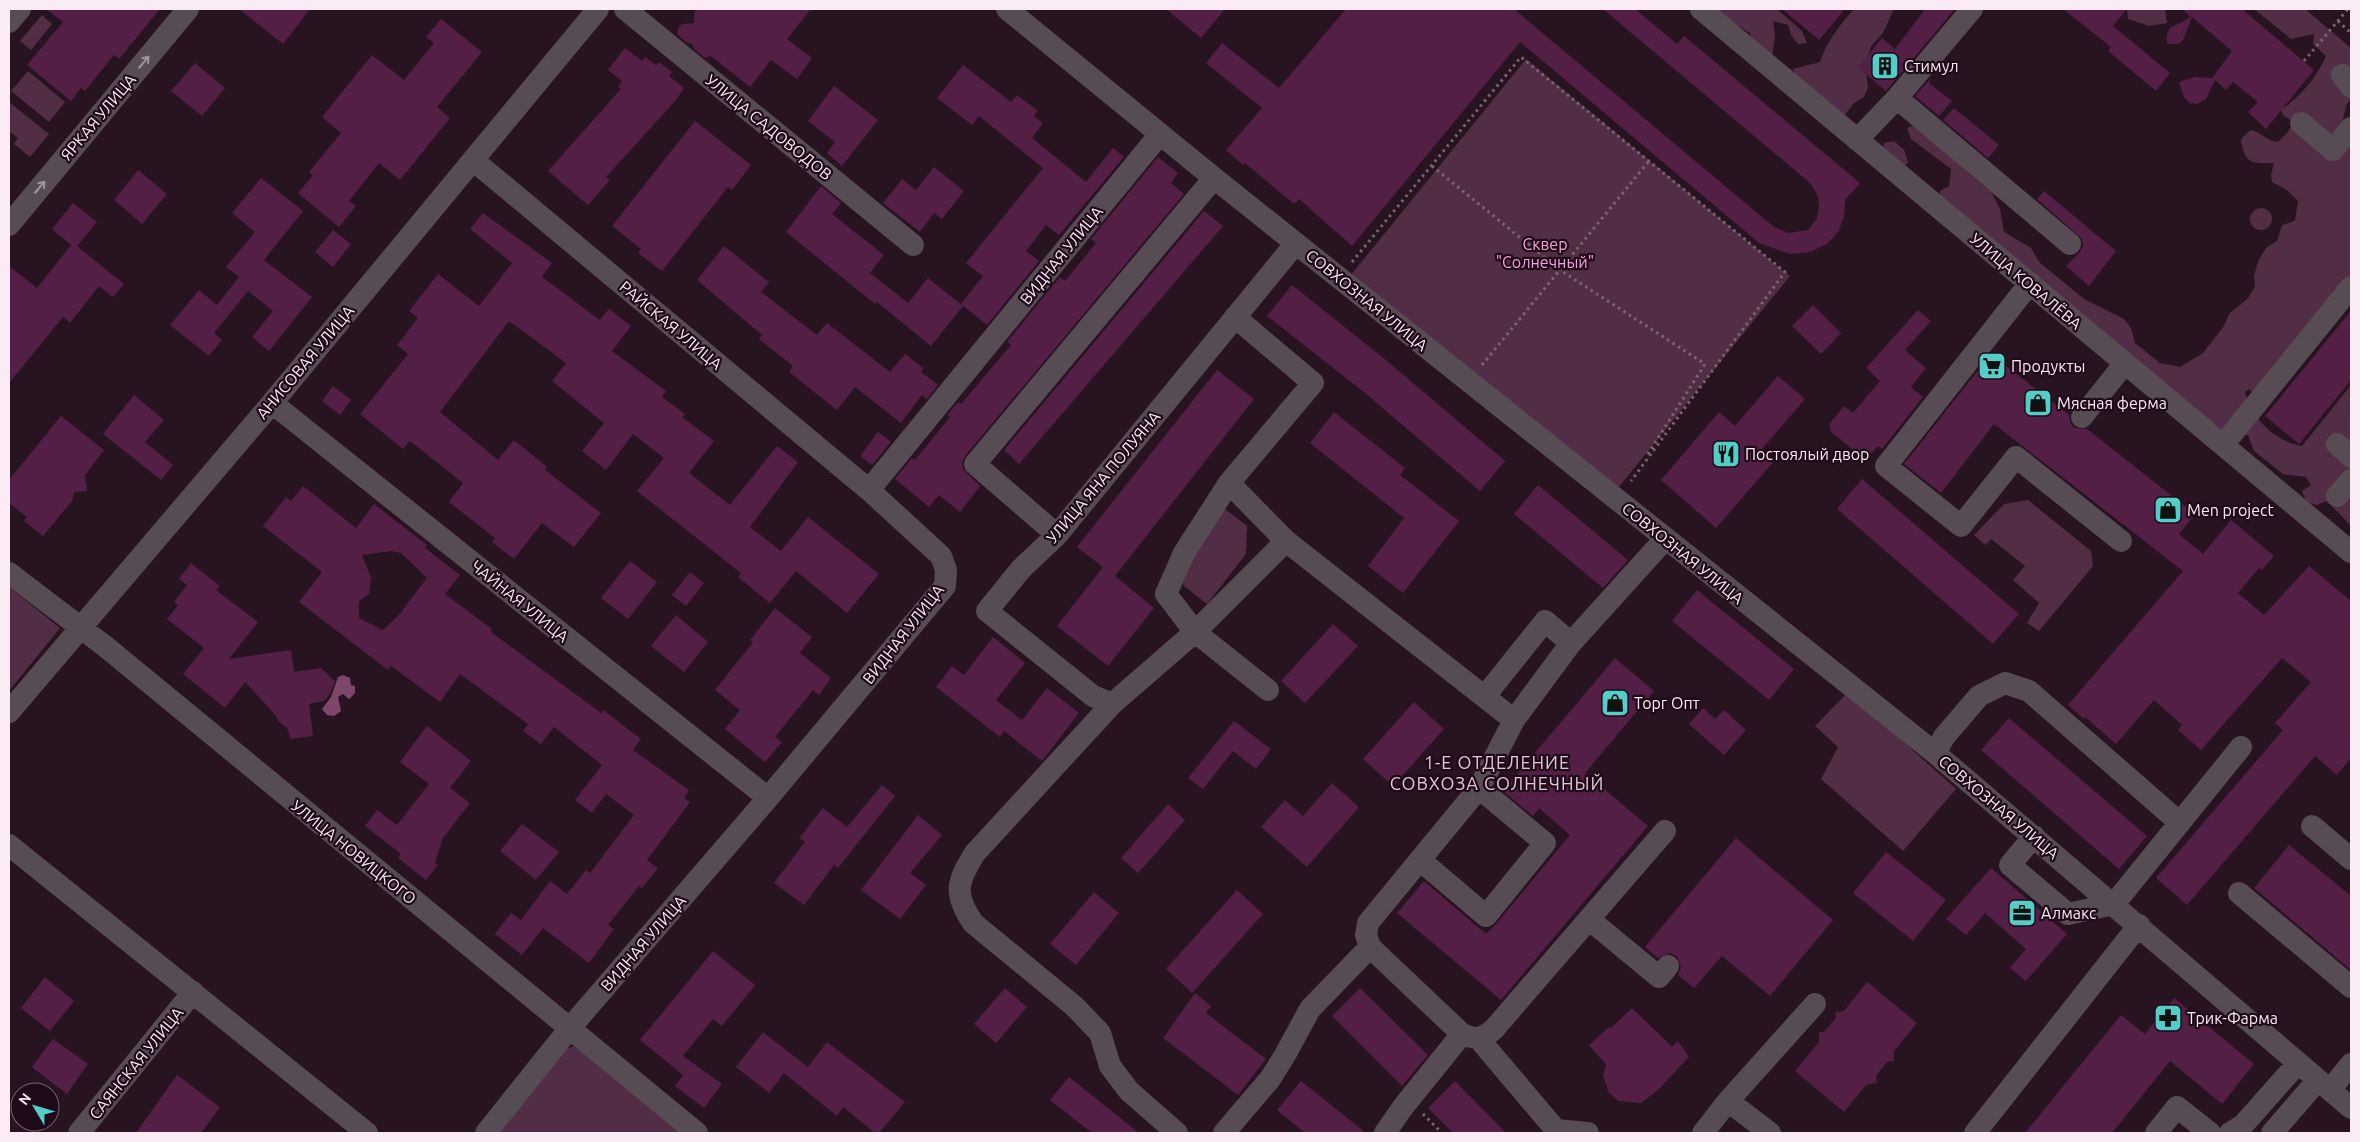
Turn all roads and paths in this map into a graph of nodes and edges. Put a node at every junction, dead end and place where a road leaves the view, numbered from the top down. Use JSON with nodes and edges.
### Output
{"nodes":[{"id":1,"x":20,"y":9,"type":"edge"},
{"id":2,"x":188,"y":9,"type":"edge"},
{"id":3,"x":598,"y":9,"type":"edge"},
{"id":4,"x":625,"y":9,"type":"edge"},
{"id":5,"x":1007,"y":9,"type":"edge"},
{"id":6,"x":1701,"y":9,"type":"edge"},
{"id":7,"x":1972,"y":9,"type":"edge"},
{"id":8,"x":2348,"y":9,"type":"edge"},
{"id":9,"x":2338,"y":21,"type":"junction"},
{"id":10,"x":9,"y":22,"type":"edge"},
{"id":11,"x":2351,"y":32,"type":"edge"},
{"id":12,"x":2304,"y":61,"type":"dead end"},
{"id":13,"x":1897,"y":98,"type":"junction"},
{"id":14,"x":2301,"y":123,"type":"dead end"},
{"id":15,"x":2351,"y":128,"type":"edge"},
{"id":16,"x":1160,"y":134,"type":"junction"},
{"id":17,"x":1858,"y":140,"type":"junction"},
{"id":18,"x":473,"y":160,"type":"junction"},
{"id":19,"x":1649,"y":160,"type":"junction"},
{"id":20,"x":1432,"y":166,"type":"junction"},
{"id":21,"x":1214,"y":178,"type":"junction"},
{"id":22,"x":9,"y":225,"type":"edge"},
{"id":23,"x":1296,"y":243,"type":"junction"},
{"id":24,"x":2070,"y":244,"type":"dead end"},
{"id":25,"x":913,"y":245,"type":"dead end"},
{"id":26,"x":1352,"y":263,"type":"dead end"},
{"id":27,"x":1560,"y":270,"type":"junction"},
{"id":28,"x":2030,"y":284,"type":"junction"},
{"id":29,"x":2351,"y":287,"type":"edge"},
{"id":30,"x":1235,"y":317,"type":"junction"},
{"id":31,"x":2126,"y":363,"type":"junction"},
{"id":32,"x":1480,"y":367,"type":"dead end"},
{"id":33,"x":272,"y":403,"type":"junction"},
{"id":34,"x":2082,"y":418,"type":"dead end"},
{"id":35,"x":2223,"y":445,"type":"junction"},
{"id":36,"x":1229,"y":483,"type":"junction"},
{"id":37,"x":869,"y":490,"type":"junction"},
{"id":38,"x":1057,"y":535,"type":"junction"},
{"id":39,"x":1665,"y":539,"type":"junction"},
{"id":40,"x":1286,"y":541,"type":"junction"},
{"id":41,"x":2120,"y":541,"type":"dead end"},
{"id":42,"x":2351,"y":552,"type":"edge"},
{"id":43,"x":9,"y":573,"type":"edge"},
{"id":44,"x":80,"y":627,"type":"junction"},
{"id":45,"x":1195,"y":632,"type":"junction"},
{"id":46,"x":1572,"y":643,"type":"junction"},
{"id":47,"x":1268,"y":690,"type":"dead end"},
{"id":48,"x":1485,"y":696,"type":"junction"},
{"id":49,"x":1112,"y":704,"type":"junction"},
{"id":50,"x":9,"y":712,"type":"edge"},
{"id":51,"x":1514,"y":720,"type":"junction"},
{"id":52,"x":2241,"y":747,"type":"dead end"},
{"id":53,"x":1935,"y":753,"type":"junction"},
{"id":54,"x":1479,"y":788,"type":"junction"},
{"id":55,"x":768,"y":798,"type":"junction"},
{"id":56,"x":2180,"y":823,"type":"junction"},
{"id":57,"x":2312,"y":826,"type":"dead end"},
{"id":58,"x":1665,"y":831,"type":"dead end"},
{"id":59,"x":2034,"y":836,"type":"junction"},
{"id":60,"x":9,"y":845,"type":"edge"},
{"id":61,"x":2351,"y":859,"type":"edge"},
{"id":62,"x":1420,"y":860,"type":"junction"},
{"id":63,"x":2239,"y":893,"type":"dead end"},
{"id":64,"x":2114,"y":904,"type":"junction"},
{"id":65,"x":1590,"y":920,"type":"junction"},
{"id":66,"x":2139,"y":925,"type":"junction"},
{"id":67,"x":1370,"y":947,"type":"junction"},
{"id":68,"x":1668,"y":966,"type":"dead end"},
{"id":69,"x":2351,"y":987,"type":"edge"},
{"id":70,"x":193,"y":992,"type":"junction"},
{"id":71,"x":1815,"y":1004,"type":"dead end"},
{"id":72,"x":569,"y":1029,"type":"junction"},
{"id":73,"x":1470,"y":1036,"type":"junction"},
{"id":74,"x":2298,"y":1063,"type":"junction"},
{"id":75,"x":2351,"y":1064,"type":"edge"},
{"id":76,"x":2324,"y":1085,"type":"junction"},
{"id":77,"x":1728,"y":1101,"type":"junction"},
{"id":78,"x":2351,"y":1108,"type":"edge"},
{"id":79,"x":1555,"y":1132,"type":"edge"},
{"id":80,"x":79,"y":1133,"type":"edge"},
{"id":81,"x":367,"y":1133,"type":"edge"},
{"id":82,"x":486,"y":1133,"type":"edge"},
{"id":83,"x":696,"y":1133,"type":"edge"},
{"id":84,"x":1177,"y":1133,"type":"edge"},
{"id":85,"x":1224,"y":1133,"type":"edge"},
{"id":86,"x":1385,"y":1133,"type":"edge"},
{"id":87,"x":1588,"y":1133,"type":"edge"},
{"id":88,"x":1703,"y":1133,"type":"edge"},
{"id":89,"x":1770,"y":1133,"type":"edge"},
{"id":90,"x":1975,"y":1133,"type":"edge"},
{"id":91,"x":2156,"y":1133,"type":"edge"},
{"id":92,"x":2210,"y":1133,"type":"edge"},
{"id":93,"x":2230,"y":1133,"type":"edge"},
{"id":94,"x":2272,"y":1133,"type":"edge"}],
"edges":[{"from":1,"to":10,"type":"street"},
{"from":22,"to":2,"type":"street","name":"ЯРКАЯ УЛИЦА","one_way":true},
{"from":3,"to":18,"type":"street","name":"АНИСОВАЯ УЛИЦА"},
{"from":4,"to":25,"type":"street","name":"УЛИЦА САДОВОДОВ"},
{"from":5,"to":16,"type":"street","name":"СОВХОЗНАЯ УЛИЦА"},
{"from":6,"to":17,"type":"street","name":"УЛИЦА КОВАЛЁВА"},
{"from":7,"to":13,"type":"street"},
{"from":8,"to":9,"type":"path"},
{"from":9,"to":11,"type":"path"},
{"from":9,"to":12,"type":"path"},
{"from":13,"to":17,"type":"street"},
{"from":13,"to":24,"type":"street"},
{"from":14,"to":15,"type":"street"},
{"from":16,"to":21,"type":"street","name":"СОВХОЗНАЯ УЛИЦА"},
{"from":16,"to":37,"type":"street","name":"ВИДНАЯ УЛИЦА"},
{"from":17,"to":28,"type":"street","name":"УЛИЦА КОВАЛЁВА"},
{"from":18,"to":33,"type":"street","name":"АНИСОВАЯ УЛИЦА"},
{"from":18,"to":37,"type":"street","name":"РАЙСКАЯ УЛИЦА"},
{"from":19,"to":20,"type":"path"},
{"from":19,"to":27,"type":"path"},
{"from":19,"to":27,"type":"path"},
{"from":20,"to":26,"type":"path"},
{"from":20,"to":27,"type":"path"},
{"from":21,"to":23,"type":"street","name":"СОВХОЗНАЯ УЛИЦА"},
{"from":21,"to":38,"type":"street"},
{"from":23,"to":30,"type":"street","name":"УЛИЦА ЯНА ПОЛУЯНА"},
{"from":23,"to":39,"type":"street","name":"СОВХОЗНАЯ УЛИЦА"},
{"from":27,"to":32,"type":"path"},
{"from":28,"to":31,"type":"street","name":"УЛИЦА КОВАЛЁВА"},
{"from":28,"to":41,"type":"street"},
{"from":29,"to":35,"type":"street"},
{"from":30,"to":36,"type":"street"},
{"from":30,"to":38,"type":"street","name":"УЛИЦА ЯНА ПОЛУЯНА"},
{"from":31,"to":34,"type":"street"},
{"from":31,"to":35,"type":"street","name":"УЛИЦА КОВАЛЁВА"},
{"from":33,"to":44,"type":"street","name":"АНИСОВАЯ УЛИЦА"},
{"from":33,"to":55,"type":"street","name":"ЧАЙНАЯ УЛИЦА"},
{"from":35,"to":42,"type":"street","name":"УЛИЦА КОВАЛЁВА"},
{"from":36,"to":40,"type":"street"},
{"from":36,"to":45,"type":"street"},
{"from":37,"to":55,"type":"street","name":"ВИДНАЯ УЛИЦА"},
{"from":38,"to":49,"type":"street","name":"УЛИЦА ЯНА ПОЛУЯНА"},
{"from":39,"to":46,"type":"street"},
{"from":39,"to":53,"type":"street","name":"СОВХОЗНАЯ УЛИЦА"},
{"from":40,"to":45,"type":"street"},
{"from":40,"to":48,"type":"street"},
{"from":43,"to":44,"type":"street","name":"УЛИЦА НОВИЦКОГО"},
{"from":44,"to":50,"type":"street","name":"АНИСОВАЯ УЛИЦА"},
{"from":44,"to":72,"type":"street","name":"УЛИЦА НОВИЦКОГО"},
{"from":45,"to":47,"type":"street"},
{"from":45,"to":49,"type":"street"},
{"from":46,"to":48,"type":"street"},
{"from":46,"to":51,"type":"street"},
{"from":48,"to":51,"type":"street"},
{"from":49,"to":84,"type":"street"},
{"from":51,"to":54,"type":"street"},
{"from":52,"to":56,"type":"street"},
{"from":53,"to":56,"type":"street"},
{"from":53,"to":59,"type":"street","name":"СОВХОЗНАЯ УЛИЦА"},
{"from":54,"to":62,"type":"street"},
{"from":54,"to":62,"type":"street"},
{"from":55,"to":72,"type":"street","name":"ВИДНАЯ УЛИЦА"},
{"from":56,"to":64,"type":"street"},
{"from":57,"to":61,"type":"street"},
{"from":58,"to":65,"type":"street"},
{"from":59,"to":64,"type":"street","name":"СОВХОЗНАЯ УЛИЦА"},
{"from":59,"to":64,"type":"street"},
{"from":60,"to":70,"type":"street"},
{"from":62,"to":67,"type":"street"},
{"from":63,"to":69,"type":"street"},
{"from":64,"to":66,"type":"street","name":"СОВХОЗНАЯ УЛИЦА"},
{"from":65,"to":68,"type":"street"},
{"from":65,"to":73,"type":"street"},
{"from":66,"to":74,"type":"street","name":"СОВХОЗНАЯ УЛИЦА"},
{"from":66,"to":90,"type":"street"},
{"from":67,"to":73,"type":"street"},
{"from":67,"to":85,"type":"street"},
{"from":70,"to":80,"type":"street","name":"САЯНСКАЯ УЛИЦА"},
{"from":70,"to":81,"type":"street"},
{"from":71,"to":77,"type":"street"},
{"from":72,"to":82,"type":"street","name":"ВИДНАЯ УЛИЦА"},
{"from":72,"to":83,"type":"street","name":"УЛИЦА НОВИЦКОГО"},
{"from":73,"to":79,"type":"street"},
{"from":73,"to":86,"type":"street"},
{"from":74,"to":76,"type":"street","name":"СОВХОЗНАЯ УЛИЦА"},
{"from":74,"to":93,"type":"street"},
{"from":75,"to":76,"type":"street"},
{"from":76,"to":78,"type":"street","name":"СОВХОЗНАЯ УЛИЦА"},
{"from":76,"to":94,"type":"street"},
{"from":77,"to":88,"type":"street"},
{"from":77,"to":89,"type":"street"},
{"from":79,"to":87,"type":"street"},
{"from":91,"to":92,"type":"street"}]}
